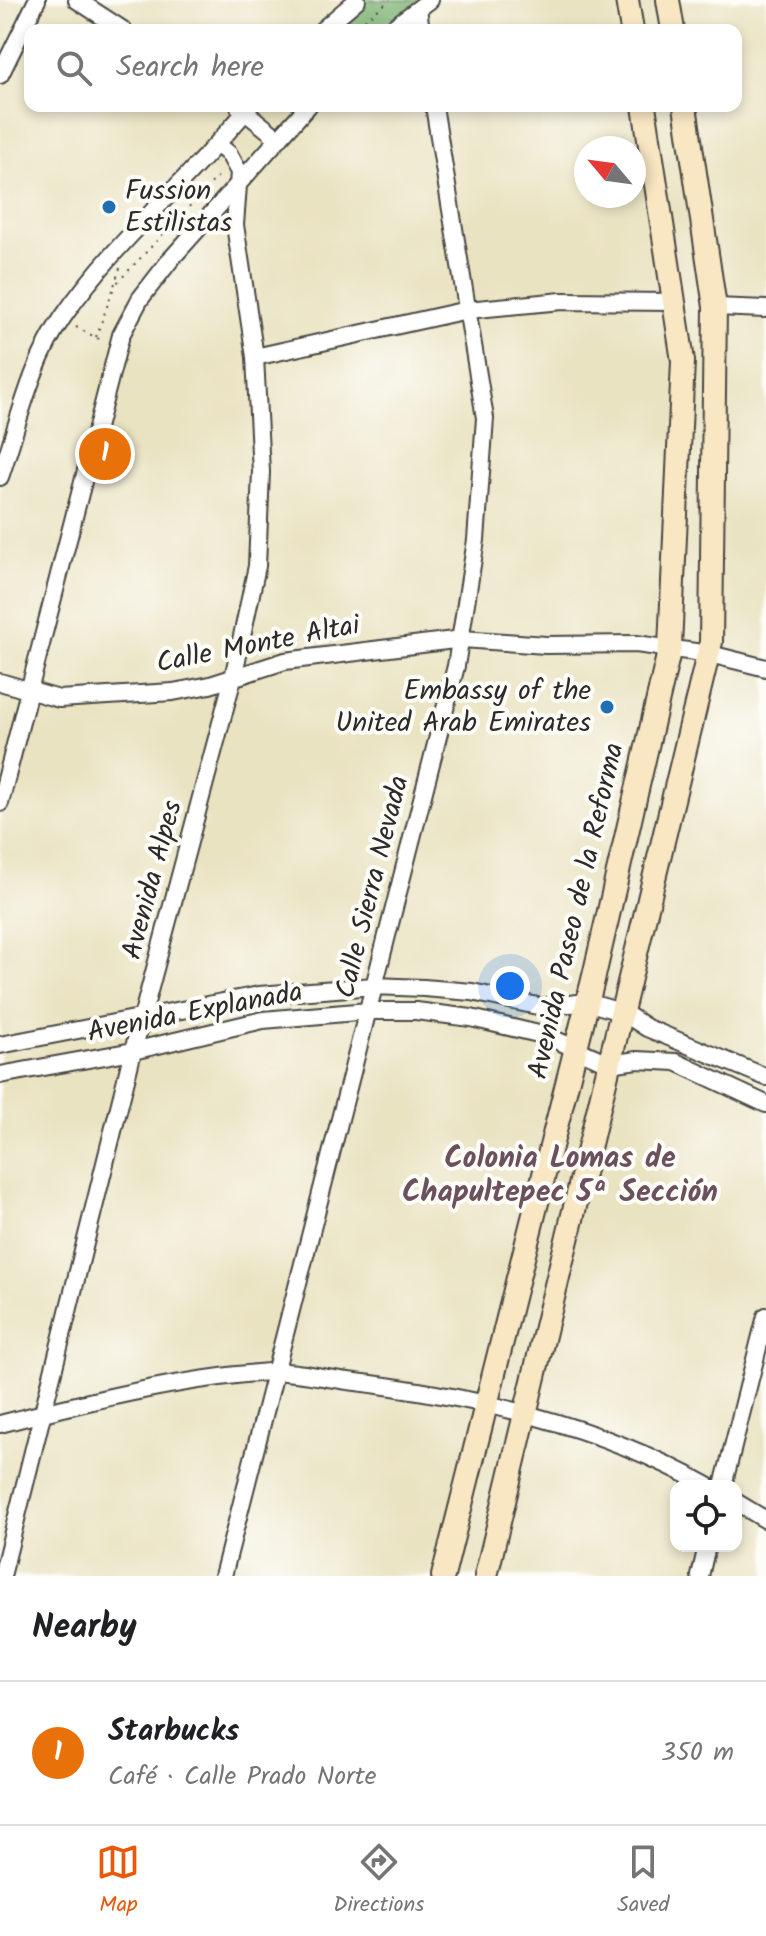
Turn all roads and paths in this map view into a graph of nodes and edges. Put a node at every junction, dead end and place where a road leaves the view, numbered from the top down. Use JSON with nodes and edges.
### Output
{"nodes":[{"id":1,"x":37,"y":0,"type":"edge"},
{"id":2,"x":77,"y":0,"type":"edge"},
{"id":3,"x":357,"y":0,"type":"edge"},
{"id":4,"x":390,"y":0,"type":"edge"},
{"id":5,"x":627,"y":0,"type":"edge"},
{"id":6,"x":668,"y":0,"type":"edge"},
{"id":7,"x":424,"y":4,"type":"edge"},
{"id":8,"x":26,"y":24,"type":"edge"},
{"id":9,"x":114,"y":24,"type":"edge"},
{"id":10,"x":329,"y":24,"type":"edge"},
{"id":11,"x":360,"y":24,"type":"edge"},
{"id":12,"x":398,"y":24,"type":"edge"},
{"id":13,"x":422,"y":24,"type":"edge"},
{"id":14,"x":631,"y":24,"type":"edge"},
{"id":15,"x":672,"y":24,"type":"edge"},
{"id":16,"x":24,"y":28,"type":"edge"},
{"id":17,"x":0,"y":36,"type":"edge"},
{"id":18,"x":15,"y":47,"type":"junction"},
{"id":19,"x":0,"y":75,"type":"edge"},
{"id":20,"x":242,"y":112,"type":"edge"},
{"id":21,"x":249,"y":112,"type":"edge"},
{"id":22,"x":303,"y":112,"type":"edge"},
{"id":23,"x":435,"y":112,"type":"edge"},
{"id":24,"x":645,"y":112,"type":"edge"},
{"id":25,"x":686,"y":112,"type":"edge"},
{"id":26,"x":279,"y":139,"type":"junction"},
{"id":27,"x":217,"y":144,"type":"junction"},
{"id":28,"x":216,"y":168,"type":"dead end"},
{"id":29,"x":222,"y":172,"type":"junction"},
{"id":30,"x":232,"y":182,"type":"junction"},
{"id":31,"x":127,"y":241,"type":"junction"},
{"id":32,"x":708,"y":260,"type":"junction"},
{"id":33,"x":670,"y":265,"type":"junction"},
{"id":34,"x":114,"y":286,"type":"junction"},
{"id":35,"x":675,"y":302,"type":"junction"},
{"id":36,"x":715,"y":307,"type":"junction"},
{"id":37,"x":766,"y":309,"type":"edge"},
{"id":38,"x":467,"y":310,"type":"junction"},
{"id":39,"x":61,"y":319,"type":"junction"},
{"id":40,"x":680,"y":335,"type":"junction"},
{"id":41,"x":716,"y":335,"type":"junction"},
{"id":42,"x":96,"y":337,"type":"junction"},
{"id":43,"x":117,"y":348,"type":"junction"},
{"id":44,"x":255,"y":357,"type":"junction"},
{"id":45,"x":0,"y":477,"type":"edge"},
{"id":46,"x":462,"y":639,"type":"junction"},
{"id":47,"x":670,"y":647,"type":"junction"},
{"id":48,"x":710,"y":654,"type":"junction"},
{"id":49,"x":766,"y":668,"type":"edge"},
{"id":50,"x":233,"y":678,"type":"junction"},
{"id":51,"x":0,"y":682,"type":"edge"},
{"id":52,"x":29,"y":691,"type":"junction"},
{"id":53,"x":0,"y":803,"type":"edge"},
{"id":54,"x":374,"y":986,"type":"junction"},
{"id":55,"x":587,"y":1002,"type":"junction"},
{"id":56,"x":368,"y":1011,"type":"junction"},
{"id":57,"x":624,"y":1013,"type":"junction"},
{"id":58,"x":143,"y":1018,"type":"junction"},
{"id":59,"x":0,"y":1045,"type":"edge"},
{"id":60,"x":576,"y":1049,"type":"junction"},
{"id":61,"x":133,"y":1051,"type":"junction"},
{"id":62,"x":610,"y":1064,"type":"junction"},
{"id":63,"x":0,"y":1075,"type":"edge"},
{"id":64,"x":766,"y":1077,"type":"edge"},
{"id":65,"x":766,"y":1104,"type":"edge"},
{"id":66,"x":766,"y":1316,"type":"edge"},
{"id":67,"x":273,"y":1372,"type":"junction"},
{"id":68,"x":484,"y":1404,"type":"junction"},
{"id":69,"x":41,"y":1413,"type":"junction"},
{"id":70,"x":526,"y":1413,"type":"junction"},
{"id":71,"x":0,"y":1424,"type":"edge"},
{"id":72,"x":695,"y":1480,"type":"edge"},
{"id":73,"x":725,"y":1480,"type":"edge"},
{"id":74,"x":742,"y":1506,"type":"edge"},
{"id":75,"x":766,"y":1520,"type":"edge"},
{"id":76,"x":706,"y":1552,"type":"edge"},
{"id":77,"x":2,"y":1576,"type":"edge"},
{"id":78,"x":223,"y":1576,"type":"edge"},
{"id":79,"x":443,"y":1576,"type":"edge"},
{"id":80,"x":486,"y":1576,"type":"edge"},
{"id":81,"x":700,"y":1576,"type":"edge"}],
"edges":[{"from":1,"to":8,"type":"street"},
{"from":2,"to":9,"type":"street"},
{"from":3,"to":10,"type":"street"},
{"from":4,"to":11,"type":"path"},
{"from":5,"to":14,"type":"main road"},
{"from":6,"to":15,"type":"main road"},
{"from":7,"to":12,"type":"street"},
{"from":7,"to":13,"type":"street"},
{"from":16,"to":18,"type":"street"},
{"from":17,"to":18,"type":"street"},
{"from":18,"to":19,"type":"street"},
{"from":20,"to":27,"type":"street"},
{"from":21,"to":26,"type":"street"},
{"from":22,"to":26,"type":"street"},
{"from":23,"to":38,"type":"street","name":"Calle Sierra Nevada"},
{"from":24,"to":33,"type":"main road","name":"Avenida Paseo de la Reforma"},
{"from":25,"to":32,"type":"main road"},
{"from":26,"to":30,"type":"street"},
{"from":27,"to":30,"type":"street"},
{"from":27,"to":31,"type":"street"},
{"from":28,"to":29,"type":"path"},
{"from":29,"to":30,"type":"path"},
{"from":29,"to":34,"type":"path"},
{"from":30,"to":43,"type":"street"},
{"from":30,"to":44,"type":"street","name":"Avenida Alpes"},
{"from":31,"to":34,"type":"path"},
{"from":31,"to":39,"type":"street"},
{"from":32,"to":33,"type":"main road"},
{"from":32,"to":36,"type":"main road"},
{"from":33,"to":35,"type":"main road","name":"Avenida Paseo de la Reforma"},
{"from":34,"to":42,"type":"path"},
{"from":35,"to":38,"type":"street"},
{"from":35,"to":40,"type":"main road","name":"Avenida Paseo de la Reforma"},
{"from":36,"to":37,"type":"street"},
{"from":36,"to":41,"type":"main road"},
{"from":38,"to":44,"type":"street"},
{"from":38,"to":46,"type":"street","name":"Calle Sierra Nevada"},
{"from":39,"to":42,"type":"path"},
{"from":39,"to":45,"type":"street"},
{"from":40,"to":41,"type":"main road"},
{"from":40,"to":47,"type":"main road","name":"Avenida Paseo de la Reforma"},
{"from":41,"to":48,"type":"main road"},
{"from":42,"to":43,"type":"path"},
{"from":43,"to":52,"type":"street"},
{"from":44,"to":50,"type":"street","name":"Avenida Alpes"},
{"from":46,"to":47,"type":"street","name":"Calle Monte Altai"},
{"from":46,"to":50,"type":"street","name":"Calle Monte Altai"},
{"from":46,"to":54,"type":"street","name":"Calle Sierra Nevada"},
{"from":47,"to":48,"type":"street","name":"Calle Monte Altai"},
{"from":47,"to":55,"type":"main road","name":"Avenida Paseo de la Reforma"},
{"from":48,"to":49,"type":"street","name":"Calle Monte Altai"},
{"from":48,"to":57,"type":"main road"},
{"from":50,"to":52,"type":"street","name":"Calle Monte Altai"},
{"from":50,"to":58,"type":"street","name":"Avenida Alpes"},
{"from":51,"to":52,"type":"street","name":"Calle Monte Altai"},
{"from":52,"to":53,"type":"street"},
{"from":54,"to":55,"type":"street","name":"Avenida Explanada"},
{"from":54,"to":56,"type":"street","name":"Calle Sierra Nevada"},
{"from":54,"to":58,"type":"street","name":"Avenida Explanada"},
{"from":55,"to":57,"type":"street","name":"Avenida Explanada"},
{"from":55,"to":60,"type":"main road","name":"Avenida Paseo de la Reforma"},
{"from":56,"to":60,"type":"street","name":"Avenida Explanada"},
{"from":56,"to":61,"type":"street","name":"Avenida Explanada"},
{"from":56,"to":67,"type":"street","name":"Calle Sierra Nevada"},
{"from":57,"to":62,"type":"main road"},
{"from":57,"to":64,"type":"street","name":"Avenida Explanada"},
{"from":58,"to":59,"type":"street","name":"Avenida Explanada"},
{"from":58,"to":61,"type":"street","name":"Avenida Alpes"},
{"from":60,"to":62,"type":"street","name":"Avenida Explanada"},
{"from":60,"to":68,"type":"main road","name":"Avenida Paseo de la Reforma"},
{"from":61,"to":63,"type":"street","name":"Avenida Explanada"},
{"from":61,"to":69,"type":"street","name":"Avenida Alpes"},
{"from":62,"to":65,"type":"street","name":"Avenida Explanada"},
{"from":62,"to":70,"type":"main road"},
{"from":66,"to":73,"type":"street"},
{"from":67,"to":68,"type":"street"},
{"from":67,"to":69,"type":"street"},
{"from":67,"to":78,"type":"street","name":"Calle Sierra Nevada"},
{"from":68,"to":70,"type":"street"},
{"from":68,"to":79,"type":"main road","name":"Avenida Paseo de la Reforma"},
{"from":69,"to":71,"type":"street"},
{"from":69,"to":77,"type":"street","name":"Avenida Alpes"},
{"from":70,"to":72,"type":"street"},
{"from":70,"to":80,"type":"main road"},
{"from":74,"to":75,"type":"street"},
{"from":76,"to":81,"type":"street"}]}
